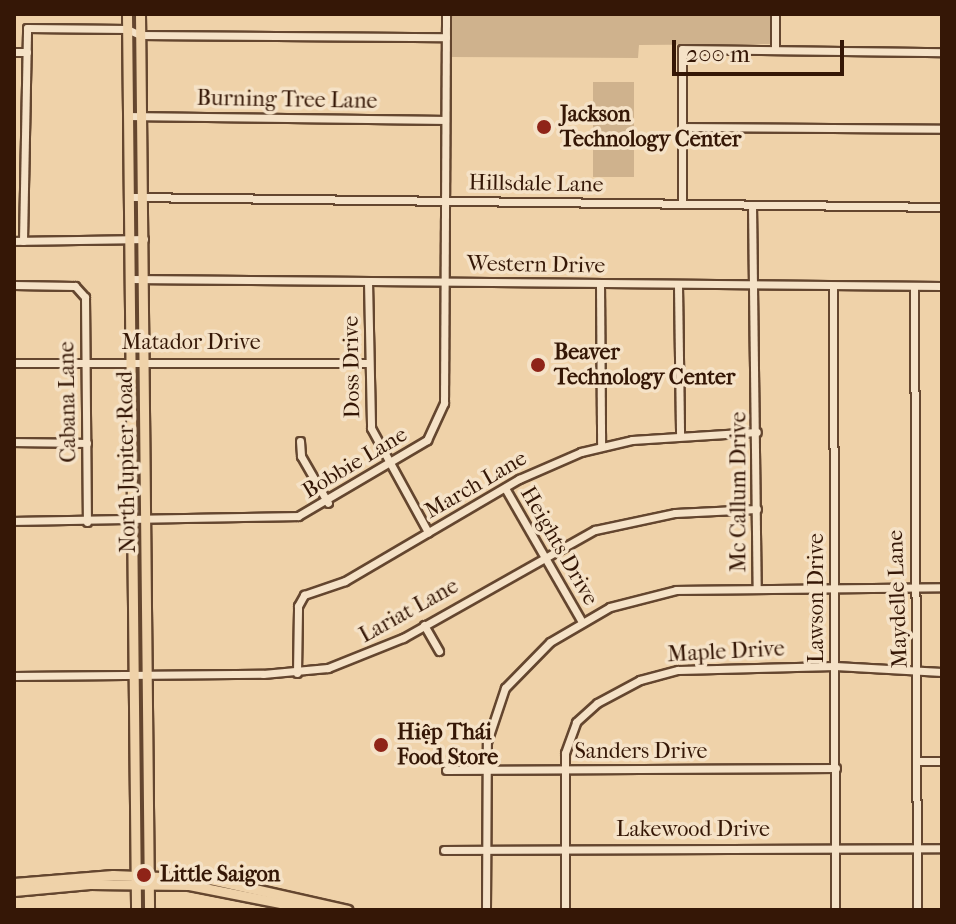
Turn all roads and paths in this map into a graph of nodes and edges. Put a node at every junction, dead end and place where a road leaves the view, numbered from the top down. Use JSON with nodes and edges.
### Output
{"nodes":[{"id":1,"x":127,"y":14,"type":"edge"},
{"id":2,"x":140,"y":14,"type":"edge"},
{"id":3,"x":446,"y":14,"type":"edge"},
{"id":4,"x":775,"y":14,"type":"edge"},
{"id":5,"x":127,"y":29,"type":"junction"},
{"id":6,"x":140,"y":35,"type":"junction"},
{"id":7,"x":446,"y":37,"type":"junction"},
{"id":8,"x":775,"y":50,"type":"junction"},
{"id":9,"x":14,"y":52,"type":"edge"},
{"id":10,"x":27,"y":52,"type":"junction"},
{"id":11,"x":942,"y":52,"type":"edge"},
{"id":12,"x":129,"y":116,"type":"junction"},
{"id":13,"x":142,"y":116,"type":"junction"},
{"id":14,"x":445,"y":120,"type":"junction"},
{"id":15,"x":14,"y":125,"type":"edge"},
{"id":16,"x":25,"y":125,"type":"junction"},
{"id":17,"x":682,"y":127,"type":"junction"},
{"id":18,"x":942,"y":129,"type":"edge"},
{"id":19,"x":14,"y":197,"type":"edge"},
{"id":20,"x":129,"y":197,"type":"junction"},
{"id":21,"x":144,"y":197,"type":"junction"},
{"id":22,"x":24,"y":198,"type":"junction"},
{"id":23,"x":445,"y":201,"type":"junction"},
{"id":24,"x":682,"y":204,"type":"junction"},
{"id":25,"x":752,"y":205,"type":"junction"},
{"id":26,"x":942,"y":207,"type":"edge"},
{"id":27,"x":145,"y":239,"type":"junction"},
{"id":28,"x":18,"y":241,"type":"edge"},
{"id":29,"x":129,"y":241,"type":"junction"},
{"id":30,"x":130,"y":279,"type":"junction"},
{"id":31,"x":145,"y":280,"type":"junction"},
{"id":32,"x":368,"y":281,"type":"junction"},
{"id":33,"x":445,"y":282,"type":"junction"},
{"id":34,"x":600,"y":284,"type":"junction"},
{"id":35,"x":14,"y":285,"type":"edge"},
{"id":36,"x":678,"y":286,"type":"junction"},
{"id":37,"x":757,"y":286,"type":"junction"},
{"id":38,"x":833,"y":286,"type":"junction"},
{"id":39,"x":914,"y":286,"type":"junction"},
{"id":40,"x":942,"y":286,"type":"edge"},
{"id":41,"x":86,"y":361,"type":"junction"},
{"id":42,"x":130,"y":361,"type":"junction"},
{"id":43,"x":144,"y":361,"type":"junction"},
{"id":44,"x":14,"y":363,"type":"edge"},
{"id":45,"x":368,"y":363,"type":"junction"},
{"id":46,"x":757,"y":432,"type":"junction"},
{"id":47,"x":680,"y":434,"type":"junction"},
{"id":48,"x":300,"y":441,"type":"dead end"},
{"id":49,"x":14,"y":442,"type":"edge"},
{"id":50,"x":87,"y":443,"type":"junction"},
{"id":51,"x":601,"y":446,"type":"junction"},
{"id":52,"x":390,"y":465,"type":"junction"},
{"id":53,"x":505,"y":488,"type":"junction"},
{"id":54,"x":328,"y":503,"type":"junction"},
{"id":55,"x":757,"y":509,"type":"junction"},
{"id":56,"x":14,"y":521,"type":"edge"},
{"id":57,"x":146,"y":521,"type":"junction"},
{"id":58,"x":87,"y":522,"type":"junction"},
{"id":59,"x":132,"y":522,"type":"junction"},
{"id":60,"x":428,"y":532,"type":"junction"},
{"id":61,"x":543,"y":555,"type":"junction"},
{"id":62,"x":757,"y":587,"type":"junction"},
{"id":63,"x":913,"y":587,"type":"junction"},
{"id":64,"x":942,"y":587,"type":"edge"},
{"id":65,"x":835,"y":588,"type":"junction"},
{"id":66,"x":582,"y":622,"type":"junction"},
{"id":67,"x":424,"y":625,"type":"junction"},
{"id":68,"x":439,"y":651,"type":"dead end"},
{"id":69,"x":835,"y":666,"type":"junction"},
{"id":70,"x":919,"y":670,"type":"junction"},
{"id":71,"x":942,"y":672,"type":"edge"},
{"id":72,"x":297,"y":673,"type":"junction"},
{"id":73,"x":134,"y":675,"type":"junction"},
{"id":74,"x":147,"y":675,"type":"junction"},
{"id":75,"x":14,"y":676,"type":"edge"},
{"id":76,"x":919,"y":761,"type":"junction"},
{"id":77,"x":942,"y":761,"type":"edge"},
{"id":78,"x":135,"y":764,"type":"junction"},
{"id":79,"x":148,"y":764,"type":"junction"},
{"id":80,"x":836,"y":768,"type":"junction"},
{"id":81,"x":446,"y":770,"type":"dead end"},
{"id":82,"x":486,"y":770,"type":"junction"},
{"id":83,"x":564,"y":770,"type":"junction"},
{"id":84,"x":836,"y":848,"type":"junction"},
{"id":85,"x":918,"y":848,"type":"junction"},
{"id":86,"x":942,"y":848,"type":"edge"},
{"id":87,"x":486,"y":849,"type":"junction"},
{"id":88,"x":565,"y":849,"type":"junction"},
{"id":89,"x":444,"y":850,"type":"dead end"},
{"id":90,"x":136,"y":880,"type":"junction"},
{"id":91,"x":149,"y":880,"type":"junction"},
{"id":92,"x":14,"y":886,"type":"edge"},
{"id":93,"x":281,"y":896,"type":"junction"},
{"id":94,"x":136,"y":910,"type":"edge"},
{"id":95,"x":149,"y":910,"type":"edge"},
{"id":96,"x":315,"y":910,"type":"edge"},
{"id":97,"x":348,"y":910,"type":"edge"},
{"id":98,"x":486,"y":910,"type":"edge"},
{"id":99,"x":565,"y":910,"type":"edge"},
{"id":100,"x":835,"y":910,"type":"edge"},
{"id":101,"x":917,"y":910,"type":"edge"}],
"edges":[{"from":1,"to":5,"type":"main road","name":"North Jupiter Road"},
{"from":2,"to":6,"type":"main road","name":"North Jupiter Road"},
{"from":3,"to":7,"type":"street","name":"Bobbie Lane"},
{"from":4,"to":8,"type":"street"},
{"from":5,"to":6,"type":"street"},
{"from":5,"to":10,"type":"street"},
{"from":5,"to":12,"type":"main road","name":"North Jupiter Road"},
{"from":6,"to":7,"type":"street"},
{"from":6,"to":13,"type":"main road","name":"North Jupiter Road"},
{"from":7,"to":14,"type":"street","name":"Bobbie Lane"},
{"from":8,"to":11,"type":"street"},
{"from":8,"to":17,"type":"street"},
{"from":9,"to":10,"type":"street"},
{"from":10,"to":16,"type":"street"},
{"from":12,"to":13,"type":"street","name":"Burning Tree Lane"},
{"from":12,"to":20,"type":"main road","name":"North Jupiter Road"},
{"from":13,"to":14,"type":"street","name":"Burning Tree Lane"},
{"from":13,"to":21,"type":"main road","name":"North Jupiter Road"},
{"from":14,"to":23,"type":"street","name":"Bobbie Lane"},
{"from":15,"to":16,"type":"street"},
{"from":16,"to":22,"type":"street"},
{"from":17,"to":18,"type":"street"},
{"from":17,"to":24,"type":"street"},
{"from":19,"to":22,"type":"street"},
{"from":20,"to":21,"type":"street","name":"Hillsdale Lane"},
{"from":20,"to":29,"type":"main road","name":"North Jupiter Road"},
{"from":21,"to":23,"type":"street","name":"Hillsdale Lane"},
{"from":21,"to":27,"type":"main road","name":"North Jupiter Road"},
{"from":22,"to":28,"type":"street"},
{"from":23,"to":24,"type":"street","name":"Hillsdale Lane"},
{"from":23,"to":33,"type":"street","name":"Bobbie Lane"},
{"from":24,"to":25,"type":"street","name":"Hillsdale Lane"},
{"from":25,"to":26,"type":"street","name":"Hillsdale Lane"},
{"from":25,"to":37,"type":"street","name":"Mc Callum Drive"},
{"from":27,"to":29,"type":"street"},
{"from":27,"to":31,"type":"main road","name":"North Jupiter Road"},
{"from":28,"to":29,"type":"street"},
{"from":29,"to":30,"type":"main road","name":"North Jupiter Road"},
{"from":30,"to":31,"type":"street","name":"Western Drive"},
{"from":30,"to":42,"type":"main road","name":"North Jupiter Road"},
{"from":31,"to":32,"type":"street","name":"Western Drive"},
{"from":31,"to":43,"type":"main road","name":"North Jupiter Road"},
{"from":32,"to":33,"type":"street","name":"Western Drive"},
{"from":32,"to":45,"type":"street","name":"Doss Drive"},
{"from":33,"to":34,"type":"street","name":"Western Drive"},
{"from":33,"to":52,"type":"street","name":"Bobbie Lane"},
{"from":34,"to":36,"type":"street","name":"Western Drive"},
{"from":34,"to":51,"type":"street"},
{"from":35,"to":41,"type":"street","name":"Cabana Lane"},
{"from":36,"to":37,"type":"street","name":"Western Drive"},
{"from":36,"to":47,"type":"street"},
{"from":37,"to":38,"type":"street","name":"Western Drive"},
{"from":37,"to":46,"type":"street","name":"Mc Callum Drive"},
{"from":38,"to":39,"type":"street","name":"Western Drive"},
{"from":38,"to":65,"type":"street","name":"Lawson Drive"},
{"from":39,"to":40,"type":"street","name":"Western Drive"},
{"from":39,"to":63,"type":"street","name":"Maydelle Lane"},
{"from":41,"to":42,"type":"street","name":"Matador Drive"},
{"from":41,"to":44,"type":"street","name":"Matador Drive"},
{"from":41,"to":50,"type":"street","name":"Cabana Lane"},
{"from":42,"to":43,"type":"street","name":"Matador Drive"},
{"from":42,"to":59,"type":"main road","name":"North Jupiter Road"},
{"from":43,"to":45,"type":"street","name":"Matador Drive"},
{"from":43,"to":57,"type":"main road","name":"North Jupiter Road"},
{"from":45,"to":52,"type":"street","name":"Doss Drive"},
{"from":46,"to":47,"type":"street","name":"March Lane"},
{"from":46,"to":55,"type":"street","name":"Mc Callum Drive"},
{"from":47,"to":51,"type":"street","name":"March Lane"},
{"from":48,"to":54,"type":"street"},
{"from":49,"to":50,"type":"street"},
{"from":50,"to":58,"type":"street","name":"Cabana Lane"},
{"from":51,"to":53,"type":"street","name":"March Lane"},
{"from":52,"to":54,"type":"street","name":"Bobbie Lane"},
{"from":52,"to":60,"type":"street","name":"Doss Drive"},
{"from":53,"to":60,"type":"street","name":"March Lane"},
{"from":53,"to":61,"type":"street","name":"Heights Drive"},
{"from":54,"to":57,"type":"street","name":"Bobbie Lane"},
{"from":55,"to":61,"type":"street","name":"Lariat Lane"},
{"from":55,"to":62,"type":"street","name":"Mc Callum Drive"},
{"from":56,"to":58,"type":"street","name":"Bobbie Lane"},
{"from":57,"to":59,"type":"street","name":"Bobbie Lane"},
{"from":57,"to":74,"type":"main road","name":"North Jupiter Road"},
{"from":58,"to":59,"type":"street","name":"Bobbie Lane"},
{"from":59,"to":73,"type":"main road","name":"North Jupiter Road"},
{"from":60,"to":72,"type":"street","name":"March Lane"},
{"from":61,"to":66,"type":"street","name":"Heights Drive"},
{"from":61,"to":67,"type":"street","name":"Lariat Lane"},
{"from":62,"to":65,"type":"street"},
{"from":62,"to":66,"type":"street"},
{"from":63,"to":64,"type":"street"},
{"from":63,"to":65,"type":"street"},
{"from":63,"to":70,"type":"street","name":"Maydelle Lane"},
{"from":65,"to":69,"type":"street","name":"Lawson Drive"},
{"from":66,"to":82,"type":"street"},
{"from":67,"to":68,"type":"street"},
{"from":67,"to":72,"type":"street","name":"Lariat Lane"},
{"from":69,"to":70,"type":"street","name":"Maple Drive"},
{"from":69,"to":80,"type":"street","name":"Lawson Drive"},
{"from":69,"to":83,"type":"street","name":"Maple Drive"},
{"from":70,"to":71,"type":"street","name":"Maple Drive"},
{"from":70,"to":76,"type":"street","name":"Maydelle Lane"},
{"from":72,"to":74,"type":"street","name":"Lariat Lane"},
{"from":73,"to":74,"type":"street","name":"Lariat Lane"},
{"from":73,"to":75,"type":"street","name":"Lariat Lane"},
{"from":73,"to":78,"type":"main road","name":"North Jupiter Road"},
{"from":74,"to":79,"type":"main road","name":"North Jupiter Road"},
{"from":76,"to":77,"type":"street"},
{"from":76,"to":85,"type":"street","name":"Maydelle Lane"},
{"from":78,"to":79,"type":"main road"},
{"from":78,"to":90,"type":"main road","name":"North Jupiter Road"},
{"from":79,"to":91,"type":"main road","name":"North Jupiter Road"},
{"from":80,"to":83,"type":"street","name":"Sanders Drive"},
{"from":80,"to":84,"type":"street","name":"Lawson Drive"},
{"from":81,"to":82,"type":"street","name":"Sanders Drive"},
{"from":82,"to":83,"type":"street","name":"Sanders Drive"},
{"from":82,"to":87,"type":"street"},
{"from":83,"to":88,"type":"street","name":"Maple Drive"},
{"from":84,"to":85,"type":"street","name":"Lakewood Drive"},
{"from":84,"to":88,"type":"street","name":"Lakewood Drive"},
{"from":84,"to":100,"type":"street","name":"Lawson Drive"},
{"from":85,"to":86,"type":"street","name":"Lakewood Drive"},
{"from":85,"to":101,"type":"street","name":"Maydelle Lane"},
{"from":87,"to":88,"type":"street","name":"Lakewood Drive"},
{"from":87,"to":89,"type":"street","name":"Lakewood Drive"},
{"from":87,"to":98,"type":"street"},
{"from":88,"to":99,"type":"street","name":"Maple Drive"},
{"from":90,"to":91,"type":"main road"},
{"from":90,"to":92,"type":"main road"},
{"from":90,"to":92,"type":"main road"},
{"from":90,"to":94,"type":"main road","name":"North Jupiter Road"},
{"from":91,"to":93,"type":"main road"},
{"from":91,"to":93,"type":"main road"},
{"from":91,"to":95,"type":"main road","name":"North Jupiter Road"},
{"from":93,"to":96,"type":"main road"},
{"from":93,"to":97,"type":"main road"}]}
